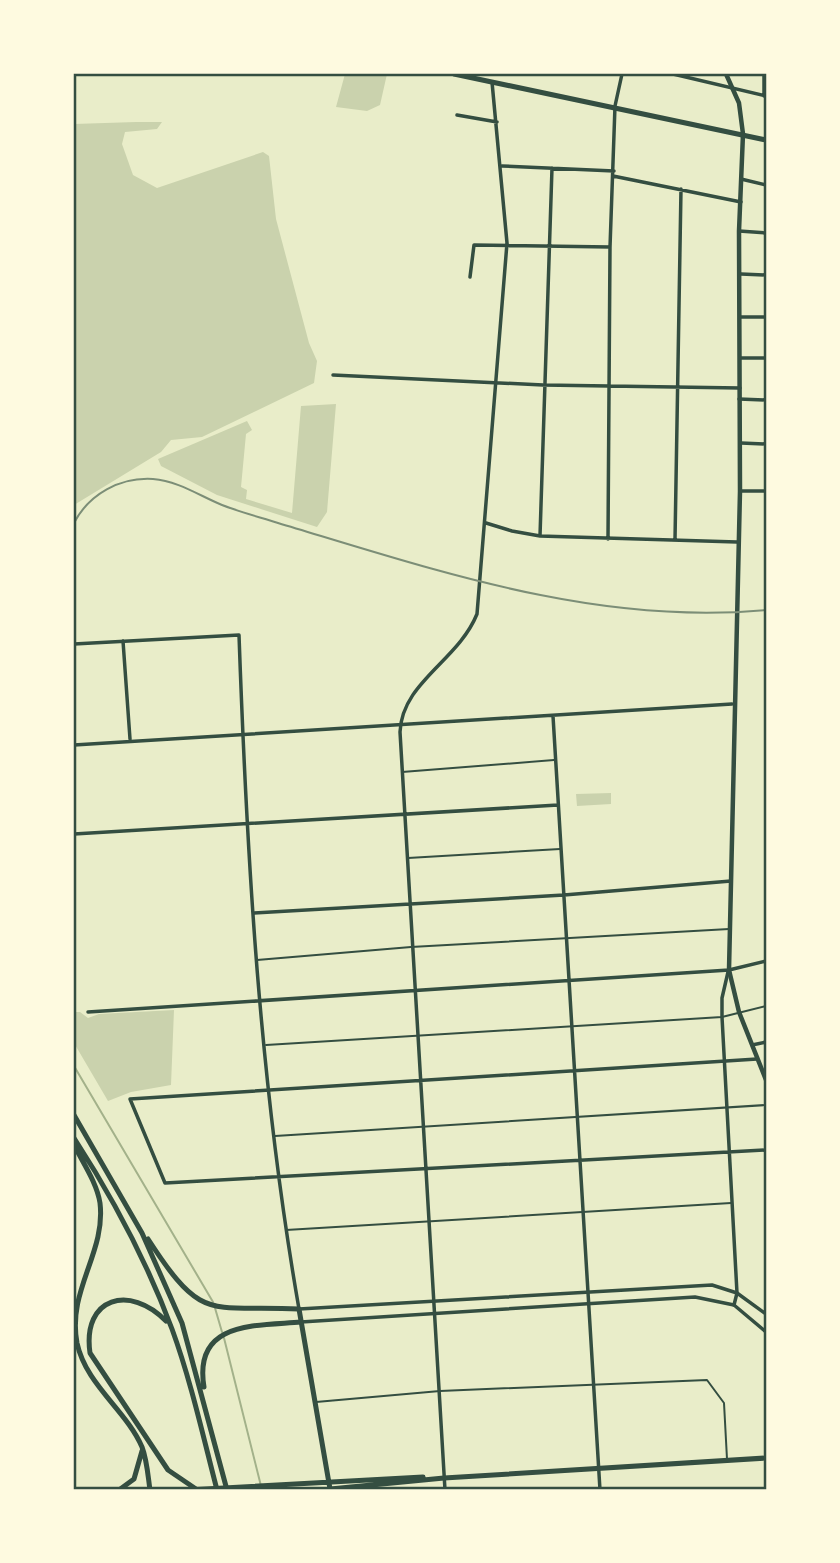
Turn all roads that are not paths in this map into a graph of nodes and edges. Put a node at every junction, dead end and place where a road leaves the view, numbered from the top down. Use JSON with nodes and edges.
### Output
{"nodes":[{"id":1,"x":454,"y":74,"type":"edge"},
{"id":2,"x":622,"y":74,"type":"edge"},
{"id":3,"x":673,"y":74,"type":"edge"},
{"id":4,"x":726,"y":74,"type":"edge"},
{"id":5,"x":764,"y":74,"type":"edge"},
{"id":6,"x":678,"y":75,"type":"edge"},
{"id":7,"x":492,"y":82,"type":"junction"},
{"id":8,"x":733,"y":88,"type":"junction"},
{"id":9,"x":765,"y":96,"type":"edge"},
{"id":10,"x":615,"y":106,"type":"junction"},
{"id":11,"x":457,"y":115,"type":"dead end"},
{"id":12,"x":497,"y":122,"type":"junction"},
{"id":13,"x":743,"y":134,"type":"junction"},
{"id":14,"x":766,"y":140,"type":"edge"},
{"id":15,"x":502,"y":166,"type":"junction"},
{"id":16,"x":552,"y":168,"type":"junction"},
{"id":17,"x":613,"y":174,"type":"junction"},
{"id":18,"x":741,"y":179,"type":"junction"},
{"id":19,"x":766,"y":185,"type":"edge"},
{"id":20,"x":681,"y":190,"type":"junction"},
{"id":21,"x":741,"y":202,"type":"junction"},
{"id":22,"x":738,"y":231,"type":"junction"},
{"id":23,"x":766,"y":233,"type":"edge"},
{"id":24,"x":508,"y":243,"type":"junction"},
{"id":25,"x":548,"y":245,"type":"junction"},
{"id":26,"x":610,"y":247,"type":"junction"},
{"id":27,"x":741,"y":274,"type":"junction"},
{"id":28,"x":766,"y":275,"type":"edge"},
{"id":29,"x":470,"y":277,"type":"dead end"},
{"id":30,"x":741,"y":317,"type":"junction"},
{"id":31,"x":766,"y":317,"type":"edge"},
{"id":32,"x":740,"y":358,"type":"junction"},
{"id":33,"x":766,"y":358,"type":"edge"},
{"id":34,"x":333,"y":375,"type":"dead end"},
{"id":35,"x":498,"y":383,"type":"junction"},
{"id":36,"x":543,"y":385,"type":"junction"},
{"id":37,"x":610,"y":386,"type":"junction"},
{"id":38,"x":676,"y":388,"type":"junction"},
{"id":39,"x":740,"y":388,"type":"junction"},
{"id":40,"x":739,"y":399,"type":"junction"},
{"id":41,"x":766,"y":400,"type":"edge"},
{"id":42,"x":739,"y":443,"type":"junction"},
{"id":43,"x":766,"y":444,"type":"edge"},
{"id":44,"x":740,"y":491,"type":"junction"},
{"id":45,"x":766,"y":491,"type":"edge"},
{"id":46,"x":486,"y":523,"type":"junction"},
{"id":47,"x":540,"y":536,"type":"junction"},
{"id":48,"x":608,"y":539,"type":"junction"},
{"id":49,"x":675,"y":541,"type":"junction"},
{"id":50,"x":737,"y":542,"type":"junction"},
{"id":51,"x":123,"y":641,"type":"junction"},
{"id":52,"x":74,"y":644,"type":"edge"},
{"id":53,"x":733,"y":704,"type":"junction"},
{"id":54,"x":553,"y":716,"type":"junction"},
{"id":55,"x":400,"y":724,"type":"junction"},
{"id":56,"x":242,"y":734,"type":"junction"},
{"id":57,"x":130,"y":739,"type":"junction"},
{"id":58,"x":74,"y":745,"type":"edge"},
{"id":59,"x":555,"y":760,"type":"junction"},
{"id":60,"x":401,"y":772,"type":"junction"},
{"id":61,"x":558,"y":805,"type":"junction"},
{"id":62,"x":404,"y":813,"type":"junction"},
{"id":63,"x":247,"y":824,"type":"junction"},
{"id":64,"x":74,"y":834,"type":"edge"},
{"id":65,"x":561,"y":849,"type":"junction"},
{"id":66,"x":407,"y":858,"type":"junction"},
{"id":67,"x":733,"y":881,"type":"junction"},
{"id":68,"x":564,"y":895,"type":"junction"},
{"id":69,"x":409,"y":903,"type":"junction"},
{"id":70,"x":254,"y":913,"type":"junction"},
{"id":71,"x":730,"y":929,"type":"junction"},
{"id":72,"x":567,"y":937,"type":"junction"},
{"id":73,"x":411,"y":947,"type":"junction"},
{"id":74,"x":257,"y":960,"type":"junction"},
{"id":75,"x":766,"y":961,"type":"edge"},
{"id":76,"x":729,"y":970,"type":"junction"},
{"id":77,"x":570,"y":981,"type":"junction"},
{"id":78,"x":413,"y":990,"type":"junction"},
{"id":79,"x":260,"y":1002,"type":"junction"},
{"id":80,"x":766,"y":1006,"type":"edge"},
{"id":81,"x":89,"y":1012,"type":"dead end"},
{"id":82,"x":739,"y":1012,"type":"junction"},
{"id":83,"x":722,"y":1017,"type":"junction"},
{"id":84,"x":573,"y":1027,"type":"junction"},
{"id":85,"x":417,"y":1036,"type":"junction"},
{"id":86,"x":766,"y":1042,"type":"edge"},
{"id":87,"x":262,"y":1045,"type":"junction"},
{"id":88,"x":752,"y":1045,"type":"junction"},
{"id":89,"x":758,"y":1059,"type":"junction"},
{"id":90,"x":725,"y":1062,"type":"junction"},
{"id":91,"x":575,"y":1072,"type":"junction"},
{"id":92,"x":421,"y":1080,"type":"junction"},
{"id":93,"x":766,"y":1080,"type":"edge"},
{"id":94,"x":267,"y":1090,"type":"junction"},
{"id":95,"x":766,"y":1105,"type":"edge"},
{"id":96,"x":727,"y":1107,"type":"junction"},
{"id":97,"x":74,"y":1115,"type":"edge"},
{"id":98,"x":578,"y":1116,"type":"junction"},
{"id":99,"x":422,"y":1125,"type":"junction"},
{"id":100,"x":273,"y":1136,"type":"junction"},
{"id":101,"x":74,"y":1138,"type":"edge"},
{"id":102,"x":74,"y":1145,"type":"edge"},
{"id":103,"x":766,"y":1150,"type":"edge"},
{"id":104,"x":729,"y":1151,"type":"junction"},
{"id":105,"x":581,"y":1160,"type":"junction"},
{"id":106,"x":425,"y":1170,"type":"junction"},
{"id":107,"x":279,"y":1178,"type":"junction"},
{"id":108,"x":732,"y":1203,"type":"junction"},
{"id":109,"x":584,"y":1212,"type":"junction"},
{"id":110,"x":134,"y":1219,"type":"junction"},
{"id":111,"x":429,"y":1221,"type":"junction"},
{"id":112,"x":286,"y":1230,"type":"junction"},
{"id":113,"x":587,"y":1292,"type":"junction"},
{"id":114,"x":737,"y":1293,"type":"junction"},
{"id":115,"x":433,"y":1301,"type":"junction"},
{"id":116,"x":588,"y":1304,"type":"junction"},
{"id":117,"x":734,"y":1305,"type":"junction"},
{"id":118,"x":299,"y":1309,"type":"junction"},
{"id":119,"x":434,"y":1313,"type":"junction"},
{"id":120,"x":766,"y":1314,"type":"edge"},
{"id":121,"x":301,"y":1322,"type":"junction"},
{"id":122,"x":170,"y":1325,"type":"junction"},
{"id":123,"x":766,"y":1332,"type":"edge"},
{"id":124,"x":593,"y":1383,"type":"junction"},
{"id":125,"x":440,"y":1391,"type":"junction"},
{"id":126,"x":316,"y":1402,"type":"junction"},
{"id":127,"x":209,"y":1415,"type":"junction"},
{"id":128,"x":142,"y":1448,"type":"junction"},
{"id":129,"x":766,"y":1458,"type":"edge"},
{"id":130,"x":727,"y":1460,"type":"junction"},
{"id":131,"x":598,"y":1468,"type":"junction"},
{"id":132,"x":444,"y":1478,"type":"junction"},
{"id":133,"x":329,"y":1480,"type":"junction"},
{"id":134,"x":119,"y":1489,"type":"edge"},
{"id":135,"x":150,"y":1489,"type":"edge"},
{"id":136,"x":187,"y":1489,"type":"edge"},
{"id":137,"x":196,"y":1489,"type":"edge"},
{"id":138,"x":217,"y":1489,"type":"edge"},
{"id":139,"x":227,"y":1489,"type":"edge"},
{"id":140,"x":320,"y":1489,"type":"edge"},
{"id":141,"x":330,"y":1489,"type":"edge"},
{"id":142,"x":445,"y":1489,"type":"edge"},
{"id":143,"x":600,"y":1489,"type":"edge"}],
"edges":[{"from":1,"to":7,"type":"main road"},
{"from":2,"to":10,"type":"street"},
{"from":3,"to":6,"type":"street"},
{"from":4,"to":8,"type":"main road"},
{"from":5,"to":9,"type":"street"},
{"from":6,"to":8,"type":"street"},
{"from":7,"to":10,"type":"main road"},
{"from":7,"to":12,"type":"street"},
{"from":8,"to":9,"type":"street"},
{"from":8,"to":13,"type":"main road"},
{"from":10,"to":13,"type":"main road"},
{"from":10,"to":17,"type":"street"},
{"from":11,"to":12,"type":"street"},
{"from":12,"to":15,"type":"street"},
{"from":13,"to":14,"type":"main road"},
{"from":13,"to":18,"type":"main road"},
{"from":15,"to":16,"type":"street"},
{"from":15,"to":24,"type":"street"},
{"from":16,"to":17,"type":"street"},
{"from":16,"to":25,"type":"street"},
{"from":17,"to":20,"type":"street"},
{"from":17,"to":26,"type":"street"},
{"from":18,"to":19,"type":"street"},
{"from":18,"to":21,"type":"main road"},
{"from":20,"to":21,"type":"street"},
{"from":20,"to":38,"type":"street"},
{"from":21,"to":22,"type":"main road"},
{"from":22,"to":23,"type":"street"},
{"from":22,"to":27,"type":"main road"},
{"from":24,"to":25,"type":"street"},
{"from":24,"to":29,"type":"street"},
{"from":24,"to":35,"type":"street"},
{"from":25,"to":26,"type":"street"},
{"from":25,"to":36,"type":"street"},
{"from":26,"to":37,"type":"street"},
{"from":27,"to":28,"type":"street"},
{"from":27,"to":30,"type":"main road"},
{"from":30,"to":31,"type":"street"},
{"from":30,"to":32,"type":"main road"},
{"from":32,"to":33,"type":"street"},
{"from":32,"to":39,"type":"main road"},
{"from":34,"to":35,"type":"street"},
{"from":35,"to":36,"type":"street"},
{"from":35,"to":46,"type":"street"},
{"from":36,"to":37,"type":"street"},
{"from":36,"to":47,"type":"street"},
{"from":37,"to":38,"type":"street"},
{"from":37,"to":48,"type":"street"},
{"from":38,"to":39,"type":"street"},
{"from":38,"to":49,"type":"street"},
{"from":39,"to":40,"type":"main road"},
{"from":40,"to":41,"type":"street"},
{"from":40,"to":42,"type":"main road"},
{"from":42,"to":43,"type":"street"},
{"from":42,"to":44,"type":"main road"},
{"from":44,"to":45,"type":"street"},
{"from":44,"to":50,"type":"main road"},
{"from":46,"to":47,"type":"street"},
{"from":46,"to":55,"type":"street"},
{"from":47,"to":48,"type":"street"},
{"from":48,"to":49,"type":"street"},
{"from":49,"to":50,"type":"street"},
{"from":50,"to":53,"type":"main road"},
{"from":51,"to":52,"type":"street"},
{"from":51,"to":56,"type":"street"},
{"from":51,"to":57,"type":"street"},
{"from":53,"to":54,"type":"street"},
{"from":53,"to":67,"type":"main road"},
{"from":54,"to":55,"type":"street"},
{"from":54,"to":59,"type":"street"},
{"from":55,"to":56,"type":"street"},
{"from":55,"to":60,"type":"street"},
{"from":56,"to":57,"type":"street"},
{"from":56,"to":63,"type":"street"},
{"from":57,"to":58,"type":"street"},
{"from":59,"to":60,"type":"lane"},
{"from":59,"to":61,"type":"street"},
{"from":60,"to":62,"type":"street"},
{"from":61,"to":62,"type":"street"},
{"from":61,"to":65,"type":"street"},
{"from":62,"to":63,"type":"street"},
{"from":62,"to":66,"type":"street"},
{"from":63,"to":64,"type":"street"},
{"from":63,"to":70,"type":"street"},
{"from":65,"to":66,"type":"lane"},
{"from":65,"to":68,"type":"street"},
{"from":66,"to":69,"type":"street"},
{"from":67,"to":68,"type":"street"},
{"from":67,"to":71,"type":"main road"},
{"from":68,"to":69,"type":"street"},
{"from":68,"to":72,"type":"street"},
{"from":69,"to":70,"type":"street"},
{"from":69,"to":73,"type":"street"},
{"from":70,"to":74,"type":"street"},
{"from":71,"to":72,"type":"lane"},
{"from":71,"to":76,"type":"main road"},
{"from":72,"to":73,"type":"lane"},
{"from":72,"to":77,"type":"street"},
{"from":73,"to":74,"type":"lane"},
{"from":73,"to":78,"type":"street"},
{"from":74,"to":79,"type":"street"},
{"from":75,"to":76,"type":"street"},
{"from":76,"to":77,"type":"street"},
{"from":76,"to":82,"type":"main road"},
{"from":76,"to":83,"type":"street"},
{"from":77,"to":78,"type":"street"},
{"from":77,"to":84,"type":"street"},
{"from":78,"to":79,"type":"street"},
{"from":78,"to":85,"type":"street"},
{"from":79,"to":81,"type":"street"},
{"from":79,"to":87,"type":"street"},
{"from":80,"to":82,"type":"lane"},
{"from":82,"to":83,"type":"lane"},
{"from":82,"to":88,"type":"main road"},
{"from":83,"to":84,"type":"lane"},
{"from":83,"to":90,"type":"street"},
{"from":84,"to":85,"type":"lane"},
{"from":84,"to":91,"type":"street"},
{"from":85,"to":87,"type":"lane"},
{"from":85,"to":92,"type":"street"},
{"from":86,"to":88,"type":"street"},
{"from":87,"to":94,"type":"street"},
{"from":88,"to":89,"type":"main road"},
{"from":89,"to":90,"type":"street"},
{"from":89,"to":93,"type":"main road"},
{"from":90,"to":91,"type":"street"},
{"from":90,"to":96,"type":"street"},
{"from":91,"to":92,"type":"street"},
{"from":91,"to":98,"type":"street"},
{"from":92,"to":94,"type":"street"},
{"from":92,"to":99,"type":"street"},
{"from":94,"to":100,"type":"street"},
{"from":94,"to":107,"type":"street"},
{"from":95,"to":96,"type":"lane"},
{"from":96,"to":98,"type":"lane"},
{"from":96,"to":104,"type":"street"},
{"from":97,"to":110,"type":"main road"},
{"from":98,"to":99,"type":"lane"},
{"from":98,"to":105,"type":"street"},
{"from":99,"to":100,"type":"lane"},
{"from":99,"to":106,"type":"street"},
{"from":100,"to":107,"type":"street"},
{"from":101,"to":122,"type":"main road"},
{"from":102,"to":128,"type":"main road"},
{"from":103,"to":104,"type":"street"},
{"from":104,"to":105,"type":"street"},
{"from":104,"to":108,"type":"street"},
{"from":105,"to":106,"type":"street"},
{"from":105,"to":109,"type":"street"},
{"from":106,"to":107,"type":"street"},
{"from":106,"to":111,"type":"street"},
{"from":107,"to":112,"type":"street"},
{"from":108,"to":109,"type":"lane"},
{"from":108,"to":114,"type":"street"},
{"from":109,"to":111,"type":"lane"},
{"from":109,"to":113,"type":"street"},
{"from":110,"to":118,"type":"main road"},
{"from":110,"to":127,"type":"main road"},
{"from":111,"to":112,"type":"lane"},
{"from":111,"to":115,"type":"street"},
{"from":112,"to":118,"type":"street"},
{"from":113,"to":114,"type":"street"},
{"from":113,"to":115,"type":"street"},
{"from":113,"to":116,"type":"street"},
{"from":114,"to":117,"type":"street"},
{"from":114,"to":120,"type":"street"},
{"from":115,"to":118,"type":"street"},
{"from":115,"to":119,"type":"street"},
{"from":116,"to":117,"type":"street"},
{"from":116,"to":119,"type":"street"},
{"from":116,"to":124,"type":"street"},
{"from":117,"to":123,"type":"street"},
{"from":118,"to":121,"type":"main road"},
{"from":119,"to":121,"type":"street"},
{"from":119,"to":125,"type":"street"},
{"from":121,"to":126,"type":"main road"},
{"from":121,"to":127,"type":"main road"},
{"from":122,"to":137,"type":"main road"},
{"from":122,"to":138,"type":"main road"},
{"from":124,"to":125,"type":"lane"},
{"from":124,"to":130,"type":"lane"},
{"from":124,"to":131,"type":"street"},
{"from":125,"to":126,"type":"lane"},
{"from":125,"to":132,"type":"street"},
{"from":126,"to":133,"type":"main road"},
{"from":127,"to":139,"type":"main road"},
{"from":128,"to":134,"type":"main road"},
{"from":128,"to":135,"type":"main road"},
{"from":129,"to":130,"type":"main road"},
{"from":130,"to":131,"type":"main road"},
{"from":131,"to":132,"type":"main road"},
{"from":131,"to":143,"type":"street"},
{"from":132,"to":133,"type":"main road"},
{"from":132,"to":141,"type":"main road"},
{"from":132,"to":142,"type":"street"},
{"from":133,"to":137,"type":"main road"},
{"from":133,"to":141,"type":"main road"},
{"from":136,"to":137,"type":"main road"},
{"from":140,"to":141,"type":"main road"}]}
